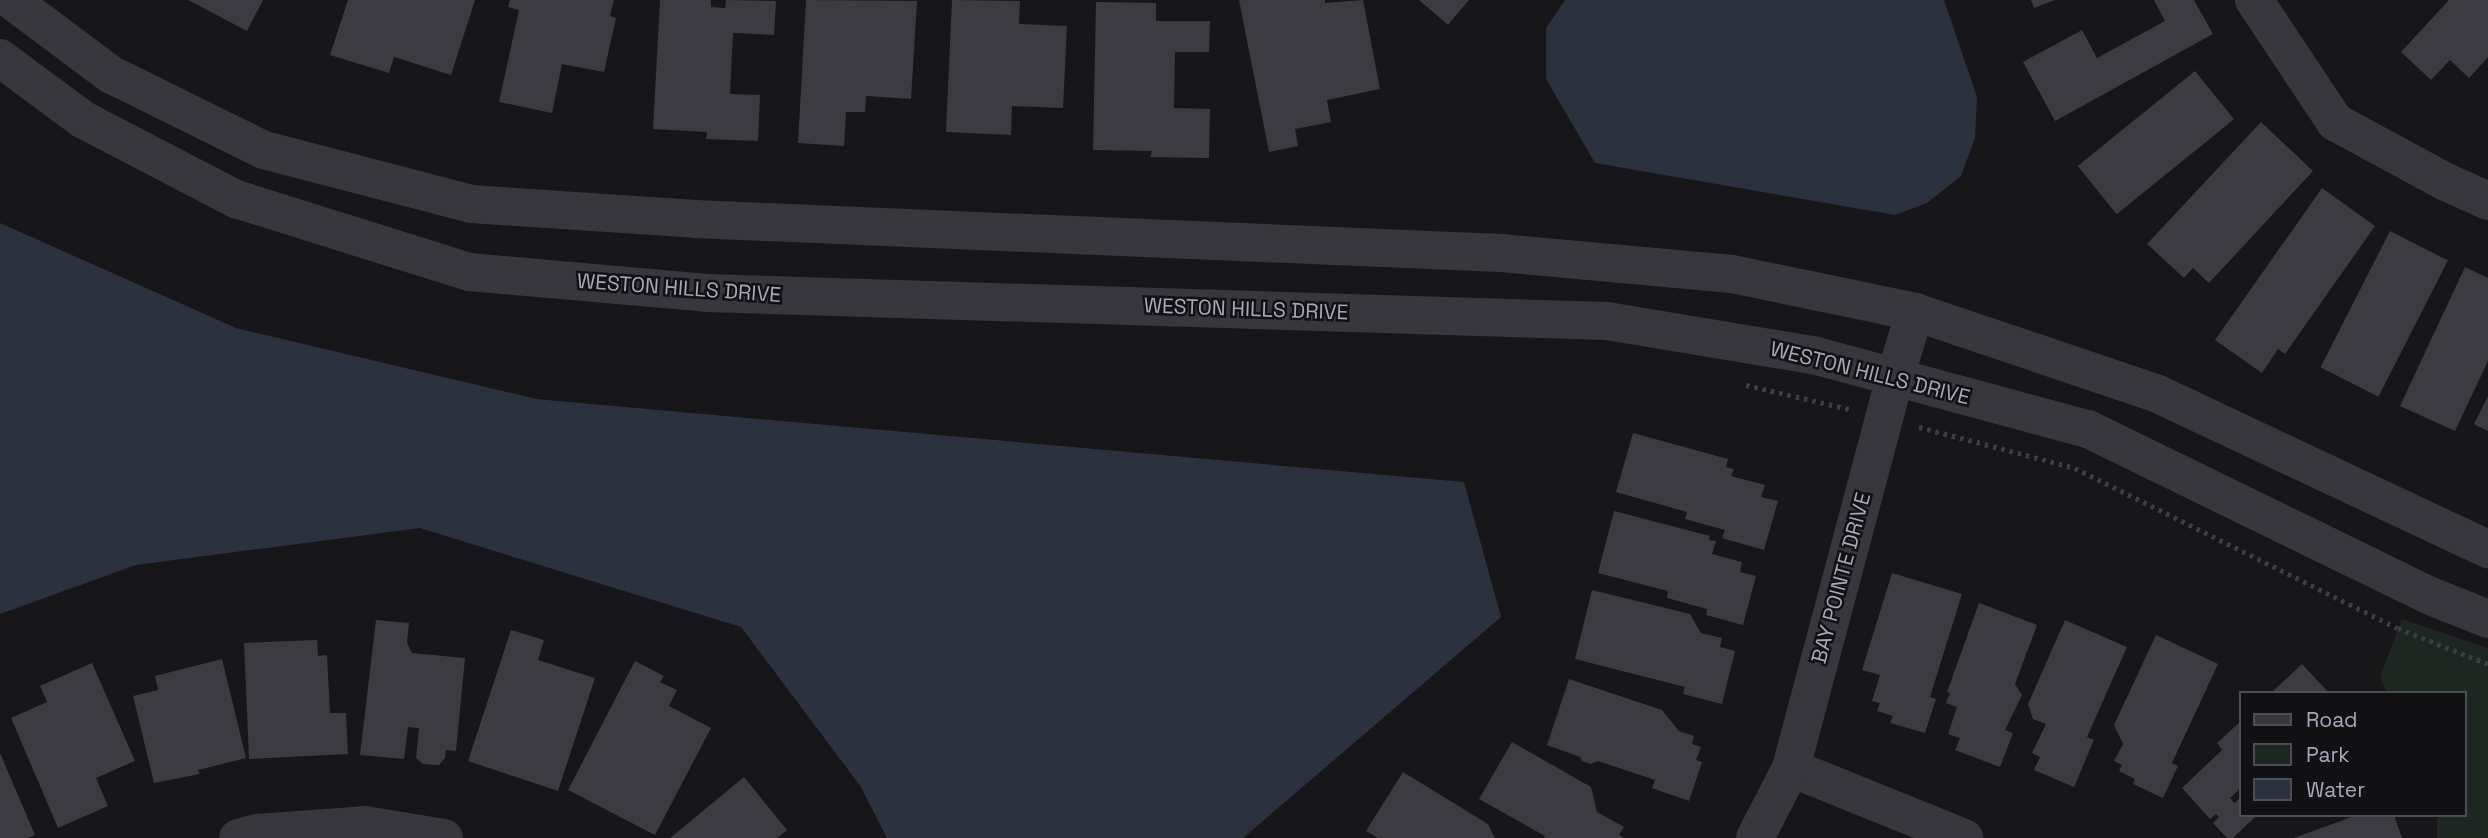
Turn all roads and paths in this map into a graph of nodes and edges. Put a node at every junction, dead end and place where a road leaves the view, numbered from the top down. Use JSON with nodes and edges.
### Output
{"nodes":[{"id":1,"x":11,"y":0,"type":"edge"},
{"id":2,"x":2254,"y":0,"type":"edge"},
{"id":3,"x":0,"y":58,"type":"edge"},
{"id":4,"x":2488,"y":201,"type":"edge"},
{"id":5,"x":1915,"y":313,"type":"junction"},
{"id":6,"x":1895,"y":377,"type":"junction"},
{"id":7,"x":1734,"y":382,"type":"dead end"},
{"id":8,"x":1884,"y":418,"type":"junction"},
{"id":9,"x":2488,"y":549,"type":"edge"},
{"id":10,"x":2488,"y":620,"type":"edge"},
{"id":11,"x":2488,"y":664,"type":"edge"},
{"id":12,"x":1791,"y":768,"type":"junction"},
{"id":13,"x":239,"y":838,"type":"edge"},
{"id":14,"x":444,"y":838,"type":"edge"},
{"id":15,"x":1755,"y":838,"type":"edge"},
{"id":16,"x":1964,"y":838,"type":"edge"}],
"edges":[{"from":1,"to":5,"type":"street"},
{"from":2,"to":4,"type":"street"},
{"from":3,"to":6,"type":"street","name":"WESTON HILLS DRIVE"},
{"from":5,"to":6,"type":"street","name":"BAY POINTE DRIVE"},
{"from":5,"to":9,"type":"street"},
{"from":6,"to":8,"type":"street","name":"BAY POINTE DRIVE"},
{"from":6,"to":10,"type":"street","name":"WESTON HILLS DRIVE"},
{"from":7,"to":8,"type":"path"},
{"from":8,"to":11,"type":"path"},
{"from":8,"to":12,"type":"street","name":"BAY POINTE DRIVE"},
{"from":12,"to":15,"type":"street","name":"BAY POINTE DRIVE"},
{"from":12,"to":16,"type":"street"},
{"from":13,"to":14,"type":"street"}]}
